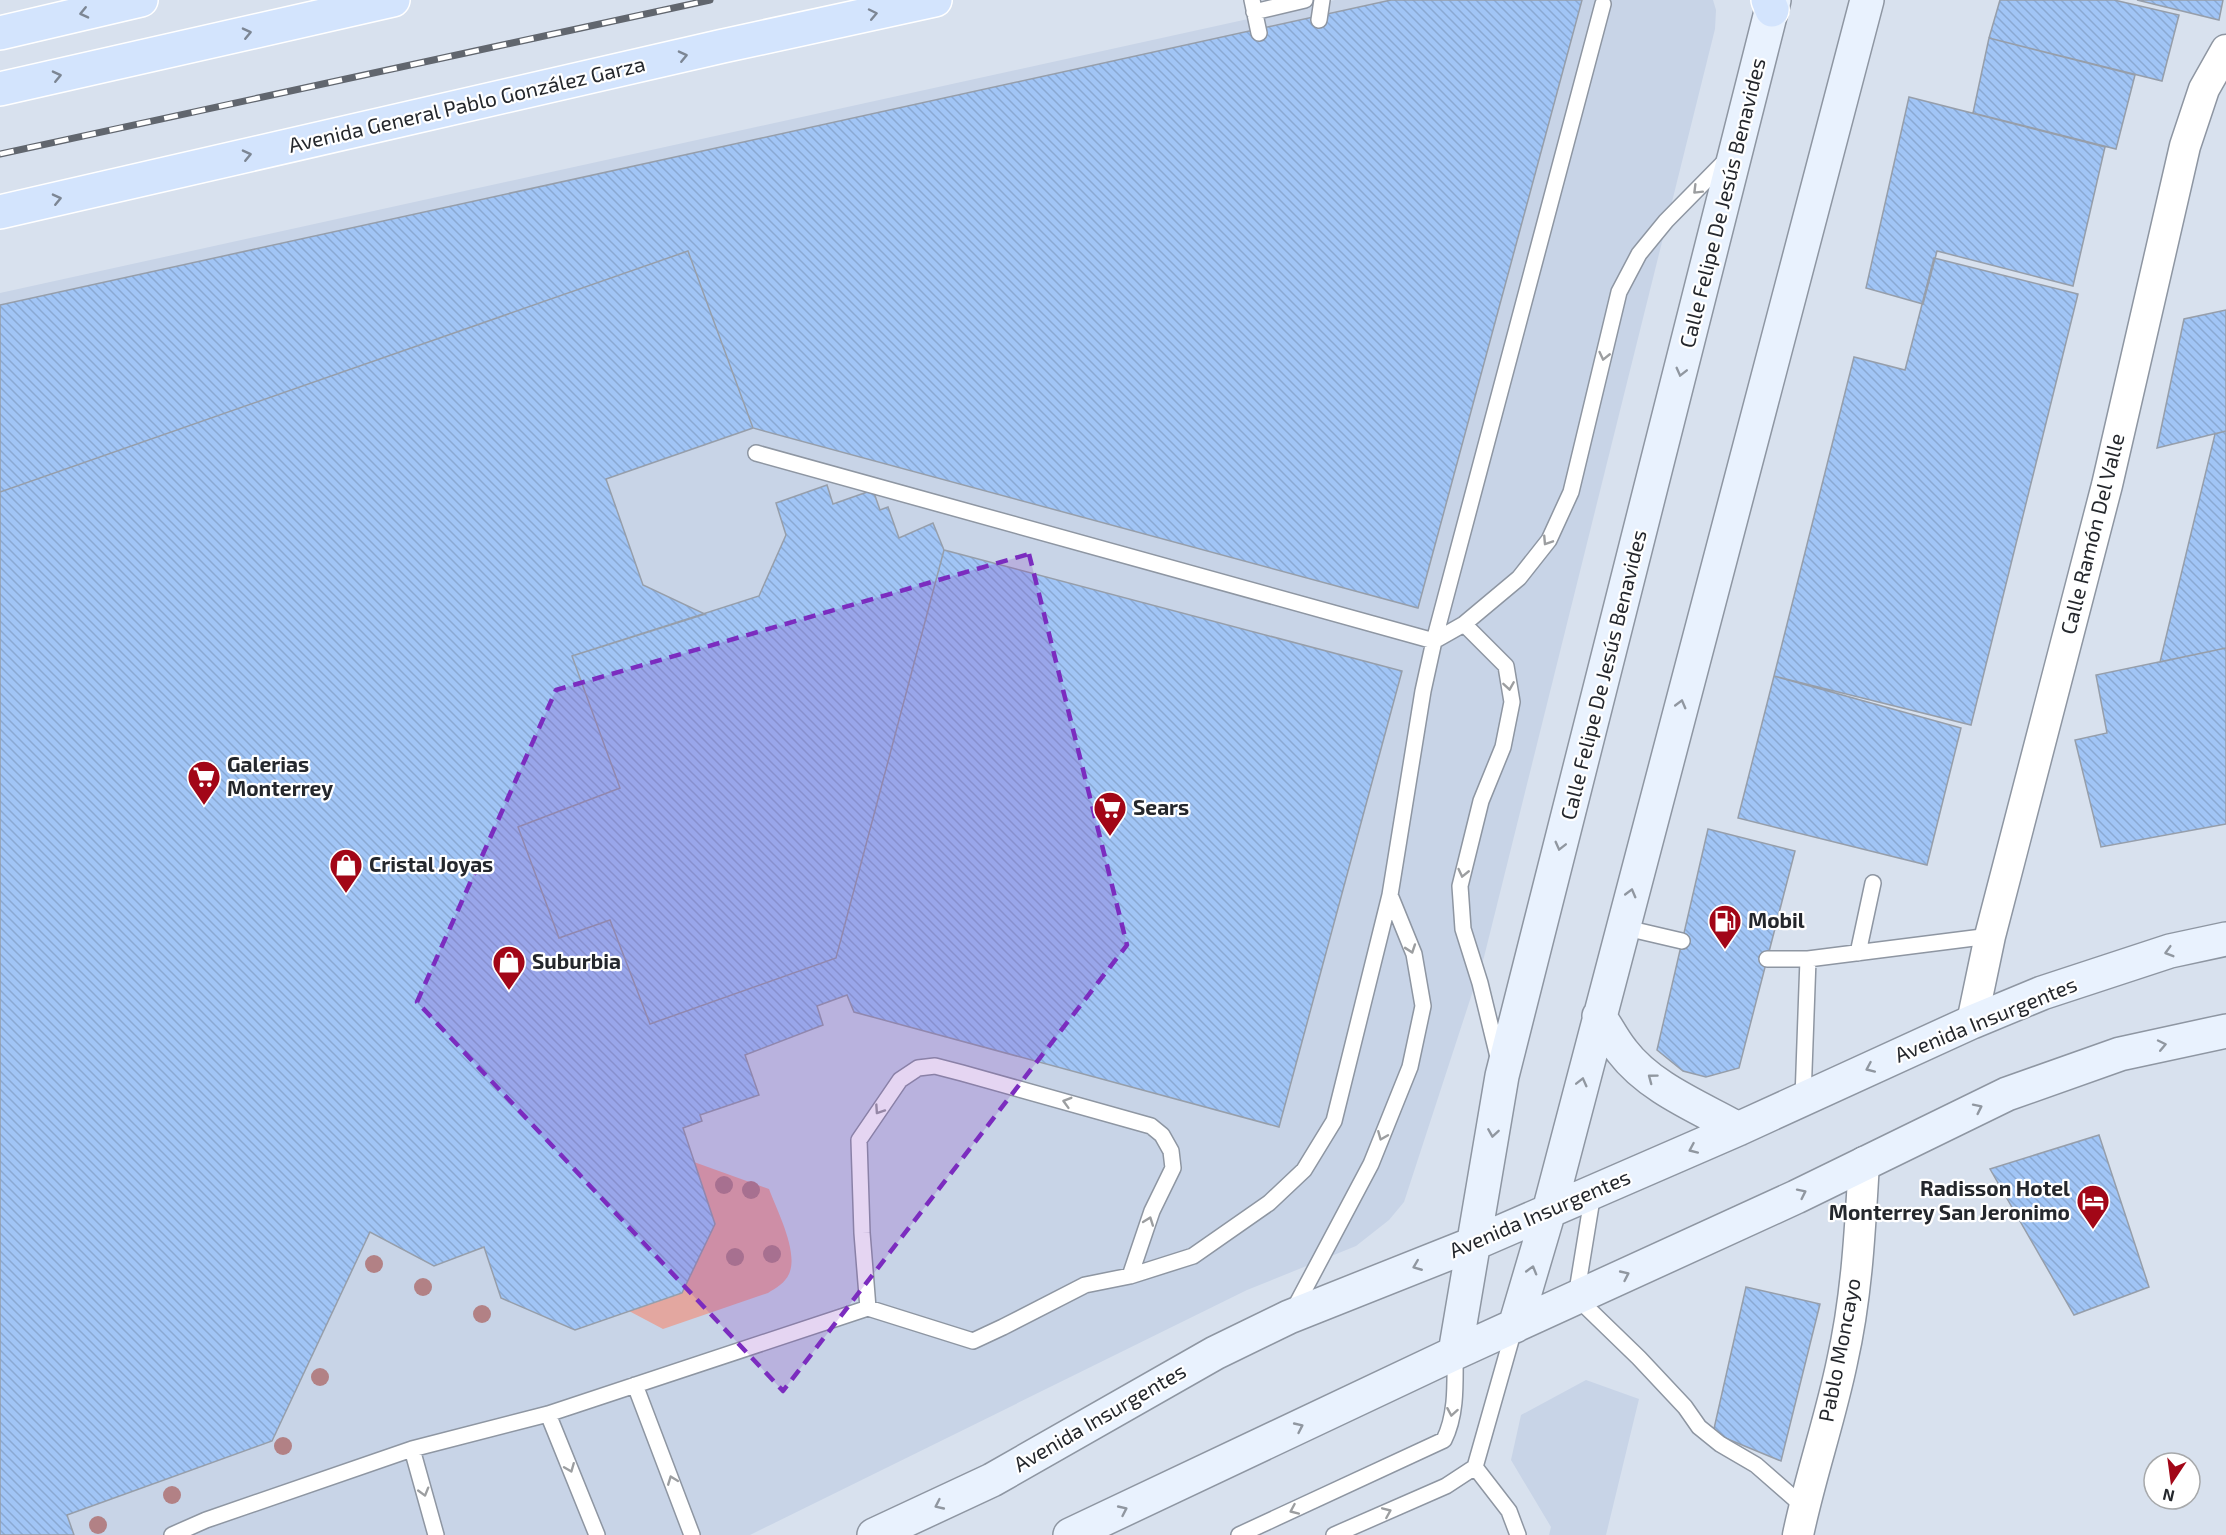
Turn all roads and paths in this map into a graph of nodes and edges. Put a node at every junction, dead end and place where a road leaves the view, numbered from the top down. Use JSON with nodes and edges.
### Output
{"nodes":[{"id":1,"x":141,"y":0,"type":"edge"},
{"id":2,"x":393,"y":0,"type":"edge"},
{"id":3,"x":935,"y":0,"type":"edge"},
{"id":4,"x":1305,"y":0,"type":"edge"},
{"id":5,"x":1322,"y":0,"type":"edge"},
{"id":6,"x":1867,"y":0,"type":"edge"},
{"id":7,"x":1771,"y":3,"type":"edge"},
{"id":8,"x":1604,"y":4,"type":"dead end"},
{"id":9,"x":1253,"y":6,"type":"edge"},
{"id":10,"x":1319,"y":20,"type":"dead end"},
{"id":11,"x":0,"y":33,"type":"edge"},
{"id":12,"x":1259,"y":33,"type":"dead end"},
{"id":13,"x":2226,"y":50,"type":"edge"},
{"id":14,"x":0,"y":89,"type":"edge"},
{"id":15,"x":1738,"y":148,"type":"junction"},
{"id":16,"x":0,"y":212,"type":"edge"},
{"id":17,"x":756,"y":453,"type":"dead end"},
{"id":18,"x":1464,"y":624,"type":"junction"},
{"id":19,"x":1434,"y":641,"type":"junction"},
{"id":20,"x":1873,"y":883,"type":"dead end"},
{"id":21,"x":1390,"y":894,"type":"junction"},
{"id":22,"x":1622,"y":927,"type":"junction"},
{"id":23,"x":1990,"y":936,"type":"junction"},
{"id":24,"x":2226,"y":939,"type":"edge"},
{"id":25,"x":1682,"y":941,"type":"dead end"},
{"id":26,"x":1858,"y":953,"type":"junction"},
{"id":27,"x":1767,"y":959,"type":"dead end"},
{"id":28,"x":1808,"y":959,"type":"junction"},
{"id":29,"x":1599,"y":1016,"type":"junction"},
{"id":30,"x":1972,"y":1022,"type":"junction"},
{"id":31,"x":2226,"y":1031,"type":"edge"},
{"id":32,"x":1502,"y":1076,"type":"junction"},
{"id":33,"x":1803,"y":1098,"type":"junction"},
{"id":34,"x":1738,"y":1129,"type":"junction"},
{"id":35,"x":1864,"y":1162,"type":"junction"},
{"id":36,"x":1593,"y":1192,"type":"junction"},
{"id":37,"x":1549,"y":1211,"type":"junction"},
{"id":38,"x":1475,"y":1243,"type":"junction"},
{"id":39,"x":1130,"y":1276,"type":"junction"},
{"id":40,"x":1576,"y":1297,"type":"junction"},
{"id":41,"x":868,"y":1308,"type":"junction"},
{"id":42,"x":1289,"y":1317,"type":"junction"},
{"id":43,"x":1515,"y":1326,"type":"junction"},
{"id":44,"x":1455,"y":1353,"type":"junction"},
{"id":45,"x":635,"y":1385,"type":"junction"},
{"id":46,"x":548,"y":1414,"type":"junction"},
{"id":47,"x":412,"y":1449,"type":"junction"},
{"id":48,"x":1475,"y":1467,"type":"junction"},
{"id":49,"x":1801,"y":1521,"type":"edge"},
{"id":50,"x":172,"y":1535,"type":"edge"},
{"id":51,"x":436,"y":1535,"type":"edge"},
{"id":52,"x":597,"y":1535,"type":"edge"},
{"id":53,"x":692,"y":1535,"type":"edge"},
{"id":54,"x":874,"y":1535,"type":"edge"},
{"id":55,"x":1070,"y":1535,"type":"edge"},
{"id":56,"x":1239,"y":1535,"type":"edge"},
{"id":57,"x":1334,"y":1535,"type":"edge"},
{"id":58,"x":1518,"y":1535,"type":"edge"}],
"edges":[{"from":1,"to":11,"type":"main road","one_way":true},
{"from":14,"to":2,"type":"main road","one_way":true},
{"from":16,"to":3,"type":"main road","name":"Avenida General Pablo González Garza","one_way":true},
{"from":4,"to":9,"type":"lane"},
{"from":5,"to":10,"type":"lane"},
{"from":22,"to":6,"type":"main road","one_way":true},
{"from":7,"to":15,"type":"main road","name":"Calle Felipe De Jesús Benavides"},
{"from":8,"to":19,"type":"lane"},
{"from":9,"to":12,"type":"lane"},
{"from":13,"to":23,"type":"street","name":"Calle Ramón Del Valle"},
{"from":15,"to":18,"type":"lane","one_way":true},
{"from":15,"to":32,"type":"main road","name":"Calle Felipe De Jesús Benavides","one_way":true},
{"from":17,"to":19,"type":"lane"},
{"from":18,"to":19,"type":"lane"},
{"from":18,"to":32,"type":"lane","one_way":true},
{"from":19,"to":21,"type":"lane"},
{"from":20,"to":26,"type":"lane"},
{"from":21,"to":39,"type":"lane"},
{"from":21,"to":42,"type":"lane","one_way":true},
{"from":22,"to":25,"type":"lane"},
{"from":22,"to":29,"type":"main road"},
{"from":23,"to":26,"type":"lane"},
{"from":23,"to":30,"type":"street","name":"Calle Ramón Del Valle"},
{"from":24,"to":30,"type":"main road","name":"Avenida Insurgentes","one_way":true},
{"from":26,"to":28,"type":"lane"},
{"from":27,"to":28,"type":"lane"},
{"from":28,"to":33,"type":"lane"},
{"from":34,"to":29,"type":"main road","one_way":true},
{"from":37,"to":29,"type":"main road","one_way":true},
{"from":30,"to":33,"type":"main road","name":"Avenida Insurgentes","one_way":true},
{"from":35,"to":31,"type":"main road","one_way":true},
{"from":32,"to":38,"type":"main road","name":"Calle Felipe De Jesús Benavides","one_way":true},
{"from":33,"to":34,"type":"main road","name":"Avenida Insurgentes"},
{"from":34,"to":36,"type":"main road","name":"Avenida Insurgentes","one_way":true},
{"from":40,"to":35,"type":"main road","one_way":true},
{"from":35,"to":49,"type":"street","name":"Pablo Moncayo"},
{"from":36,"to":37,"type":"main road","name":"Avenida Insurgentes"},
{"from":36,"to":40,"type":"lane"},
{"from":37,"to":38,"type":"main road","name":"Avenida Insurgentes"},
{"from":43,"to":37,"type":"main road","one_way":true},
{"from":38,"to":42,"type":"main road","name":"Avenida Insurgentes","one_way":true},
{"from":38,"to":44,"type":"main road","name":"Calle Felipe De Jesús Benavides"},
{"from":39,"to":41,"type":"lane"},
{"from":39,"to":41,"type":"lane","one_way":true},
{"from":40,"to":43,"type":"main road"},
{"from":40,"to":49,"type":"lane"},
{"from":41,"to":45,"type":"lane"},
{"from":42,"to":54,"type":"main road","name":"Avenida Insurgentes","one_way":true},
{"from":43,"to":44,"type":"main road"},
{"from":43,"to":48,"type":"lane"},
{"from":55,"to":44,"type":"main road","one_way":true},
{"from":44,"to":56,"type":"lane","one_way":true},
{"from":45,"to":46,"type":"lane"},
{"from":53,"to":45,"type":"lane","one_way":true},
{"from":46,"to":47,"type":"lane"},
{"from":46,"to":52,"type":"lane","one_way":true},
{"from":47,"to":50,"type":"lane"},
{"from":47,"to":51,"type":"lane","one_way":true},
{"from":57,"to":48,"type":"lane","one_way":true},
{"from":48,"to":58,"type":"lane"}]}
